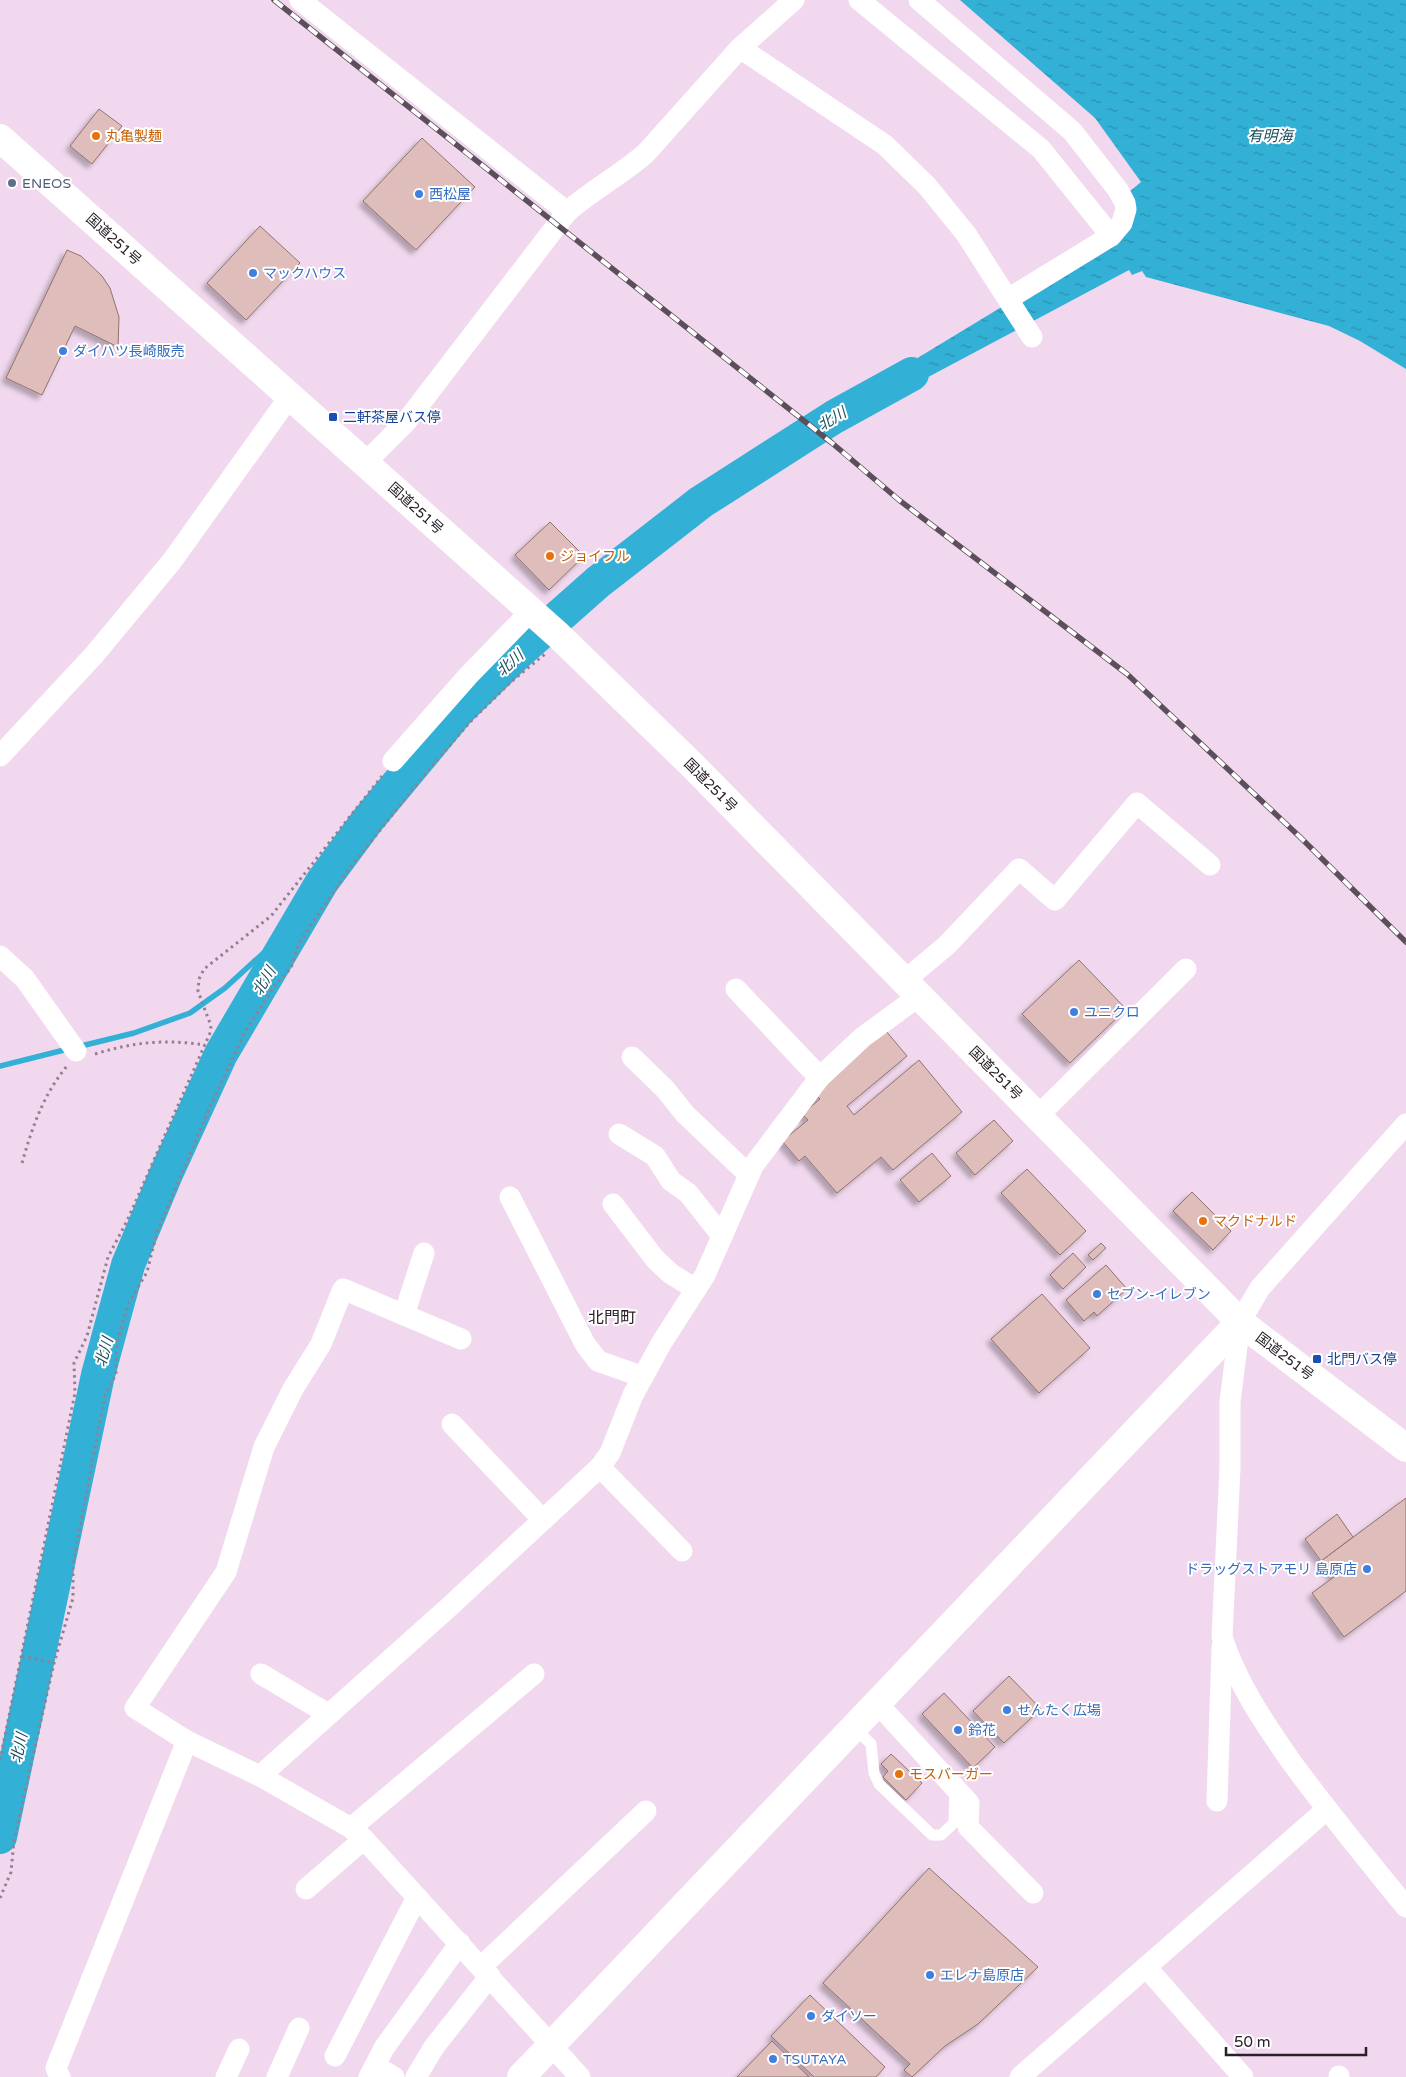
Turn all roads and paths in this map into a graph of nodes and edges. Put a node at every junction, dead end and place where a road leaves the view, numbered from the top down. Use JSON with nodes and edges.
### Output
{"nodes":[{"id":1,"x":300,"y":0,"type":"edge"},
{"id":2,"x":794,"y":0,"type":"edge"},
{"id":3,"x":859,"y":0,"type":"edge"},
{"id":4,"x":919,"y":0,"type":"edge"},
{"id":5,"x":740,"y":48,"type":"junction"},
{"id":6,"x":0,"y":138,"type":"edge"},
{"id":7,"x":567,"y":212,"type":"junction"},
{"id":8,"x":1111,"y":236,"type":"junction"},
{"id":9,"x":1009,"y":300,"type":"junction"},
{"id":10,"x":1032,"y":337,"type":"dead end"},
{"id":11,"x":290,"y":396,"type":"junction"},
{"id":12,"x":365,"y":463,"type":"junction"},
{"id":13,"x":534,"y":614,"type":"junction"},
{"id":14,"x":560,"y":638,"type":"junction"},
{"id":15,"x":0,"y":756,"type":"edge"},
{"id":16,"x":393,"y":761,"type":"joint"},
{"id":17,"x":1210,"y":865,"type":"dead end"},
{"id":18,"x":0,"y":956,"type":"edge"},
{"id":19,"x":1186,"y":969,"type":"dead end"},
{"id":20,"x":911,"y":988,"type":"junction"},
{"id":21,"x":205,"y":1045,"type":"junction"},
{"id":22,"x":78,"y":1052,"type":"junction"},
{"id":23,"x":632,"y":1057,"type":"dead end"},
{"id":24,"x":1038,"y":1116,"type":"junction"},
{"id":25,"x":1406,"y":1124,"type":"edge"},
{"id":26,"x":619,"y":1134,"type":"dead end"},
{"id":27,"x":22,"y":1163,"type":"dead end"},
{"id":28,"x":749,"y":1175,"type":"junction"},
{"id":29,"x":510,"y":1197,"type":"dead end"},
{"id":30,"x":613,"y":1204,"type":"dead end"},
{"id":31,"x":722,"y":1236,"type":"junction"},
{"id":32,"x":424,"y":1253,"type":"dead end"},
{"id":33,"x":696,"y":1289,"type":"junction"},
{"id":34,"x":404,"y":1315,"type":"junction"},
{"id":35,"x":1240,"y":1322,"type":"junction"},
{"id":36,"x":462,"y":1339,"type":"dead end"},
{"id":37,"x":643,"y":1377,"type":"junction"},
{"id":38,"x":452,"y":1424,"type":"dead end"},
{"id":39,"x":1406,"y":1448,"type":"edge"},
{"id":40,"x":600,"y":1467,"type":"junction"},
{"id":41,"x":543,"y":1520,"type":"junction"},
{"id":42,"x":682,"y":1551,"type":"dead end"},
{"id":43,"x":1222,"y":1637,"type":"junction"},
{"id":44,"x":24,"y":1657,"type":"junction"},
{"id":45,"x":54,"y":1662,"type":"junction"},
{"id":46,"x":261,"y":1674,"type":"dead end"},
{"id":47,"x":534,"y":1674,"type":"dead end"},
{"id":48,"x":877,"y":1703,"type":"junction"},
{"id":49,"x":328,"y":1714,"type":"junction"},
{"id":50,"x":854,"y":1727,"type":"junction"},
{"id":51,"x":187,"y":1741,"type":"junction"},
{"id":52,"x":0,"y":1760,"type":"edge"},
{"id":53,"x":260,"y":1776,"type":"junction"},
{"id":54,"x":955,"y":1787,"type":"junction"},
{"id":55,"x":1217,"y":1802,"type":"dead end"},
{"id":56,"x":1326,"y":1810,"type":"junction"},
{"id":57,"x":646,"y":1811,"type":"dead end"},
{"id":58,"x":358,"y":1834,"type":"junction"},
{"id":59,"x":306,"y":1889,"type":"dead end"},
{"id":60,"x":1033,"y":1893,"type":"dead end"},
{"id":61,"x":418,"y":1897,"type":"junction"},
{"id":62,"x":0,"y":1898,"type":"edge"},
{"id":63,"x":1406,"y":1907,"type":"edge"},
{"id":64,"x":460,"y":1944,"type":"junction"},
{"id":65,"x":1146,"y":1967,"type":"junction"},
{"id":66,"x":485,"y":1972,"type":"junction"},
{"id":67,"x":299,"y":2028,"type":"dead end"},
{"id":68,"x":552,"y":2044,"type":"junction"},
{"id":69,"x":240,"y":2049,"type":"dead end"},
{"id":70,"x":335,"y":2056,"type":"dead end"},
{"id":71,"x":372,"y":2072,"type":"edge"},
{"id":72,"x":60,"y":2077,"type":"edge"},
{"id":73,"x":226,"y":2077,"type":"edge"},
{"id":74,"x":277,"y":2077,"type":"edge"},
{"id":75,"x":394,"y":2077,"type":"edge"},
{"id":76,"x":416,"y":2077,"type":"edge"},
{"id":77,"x":521,"y":2077,"type":"edge"},
{"id":78,"x":580,"y":2077,"type":"edge"},
{"id":79,"x":1020,"y":2077,"type":"edge"},
{"id":80,"x":1242,"y":2077,"type":"edge"}],
"edges":[{"from":1,"to":7,"type":"street"},
{"from":2,"to":5,"type":"street"},
{"from":3,"to":8,"type":"street"},
{"from":4,"to":8,"type":"street"},
{"from":5,"to":7,"type":"street"},
{"from":5,"to":9,"type":"street"},
{"from":6,"to":11,"type":"main road","name":"国道251号"},
{"from":7,"to":12,"type":"street"},
{"from":8,"to":9,"type":"street"},
{"from":9,"to":10,"type":"street"},
{"from":11,"to":12,"type":"main road","name":"国道251号"},
{"from":11,"to":15,"type":"street"},
{"from":12,"to":13,"type":"main road","name":"国道251号"},
{"from":13,"to":14,"type":"main road","name":"国道251号"},
{"from":13,"to":16,"type":"street"},
{"from":14,"to":20,"type":"main road","name":"国道251号"},
{"from":14,"to":45,"type":"path"},
{"from":16,"to":21,"type":"path"},
{"from":17,"to":20,"type":"street"},
{"from":18,"to":22,"type":"street"},
{"from":19,"to":24,"type":"street"},
{"from":20,"to":24,"type":"main road","name":"国道251号"},
{"from":20,"to":28,"type":"street"},
{"from":21,"to":22,"type":"path"},
{"from":21,"to":44,"type":"path"},
{"from":22,"to":27,"type":"path"},
{"from":23,"to":28,"type":"street"},
{"from":24,"to":35,"type":"main road","name":"国道251号"},
{"from":25,"to":35,"type":"street"},
{"from":26,"to":31,"type":"street"},
{"from":28,"to":31,"type":"street"},
{"from":29,"to":37,"type":"street"},
{"from":30,"to":33,"type":"street"},
{"from":31,"to":33,"type":"street"},
{"from":32,"to":34,"type":"street"},
{"from":33,"to":37,"type":"street"},
{"from":34,"to":36,"type":"street"},
{"from":34,"to":51,"type":"street"},
{"from":35,"to":39,"type":"main road","name":"国道251号"},
{"from":35,"to":43,"type":"street"},
{"from":35,"to":48,"type":"main road"},
{"from":37,"to":40,"type":"street"},
{"from":38,"to":41,"type":"street"},
{"from":40,"to":41,"type":"street"},
{"from":40,"to":42,"type":"street"},
{"from":41,"to":49,"type":"street"},
{"from":43,"to":55,"type":"street"},
{"from":43,"to":56,"type":"street"},
{"from":44,"to":45,"type":"path"},
{"from":44,"to":52,"type":"path"},
{"from":45,"to":62,"type":"path"},
{"from":46,"to":49,"type":"street"},
{"from":47,"to":58,"type":"street"},
{"from":48,"to":50,"type":"main road"},
{"from":48,"to":54,"type":"street"},
{"from":49,"to":53,"type":"street"},
{"from":50,"to":54,"type":"lane"},
{"from":50,"to":68,"type":"main road"},
{"from":51,"to":53,"type":"street"},
{"from":51,"to":72,"type":"street"},
{"from":53,"to":58,"type":"street"},
{"from":54,"to":60,"type":"street"},
{"from":56,"to":63,"type":"street"},
{"from":56,"to":65,"type":"street"},
{"from":57,"to":66,"type":"street"},
{"from":58,"to":59,"type":"street"},
{"from":58,"to":61,"type":"street"},
{"from":61,"to":64,"type":"street"},
{"from":61,"to":70,"type":"street"},
{"from":64,"to":66,"type":"street"},
{"from":64,"to":71,"type":"street"},
{"from":65,"to":79,"type":"street"},
{"from":65,"to":80,"type":"street"},
{"from":66,"to":68,"type":"street"},
{"from":66,"to":76,"type":"street"},
{"from":67,"to":74,"type":"street"},
{"from":68,"to":77,"type":"main road"},
{"from":68,"to":78,"type":"street"},
{"from":69,"to":73,"type":"street"},
{"from":71,"to":75,"type":"street"}]}
